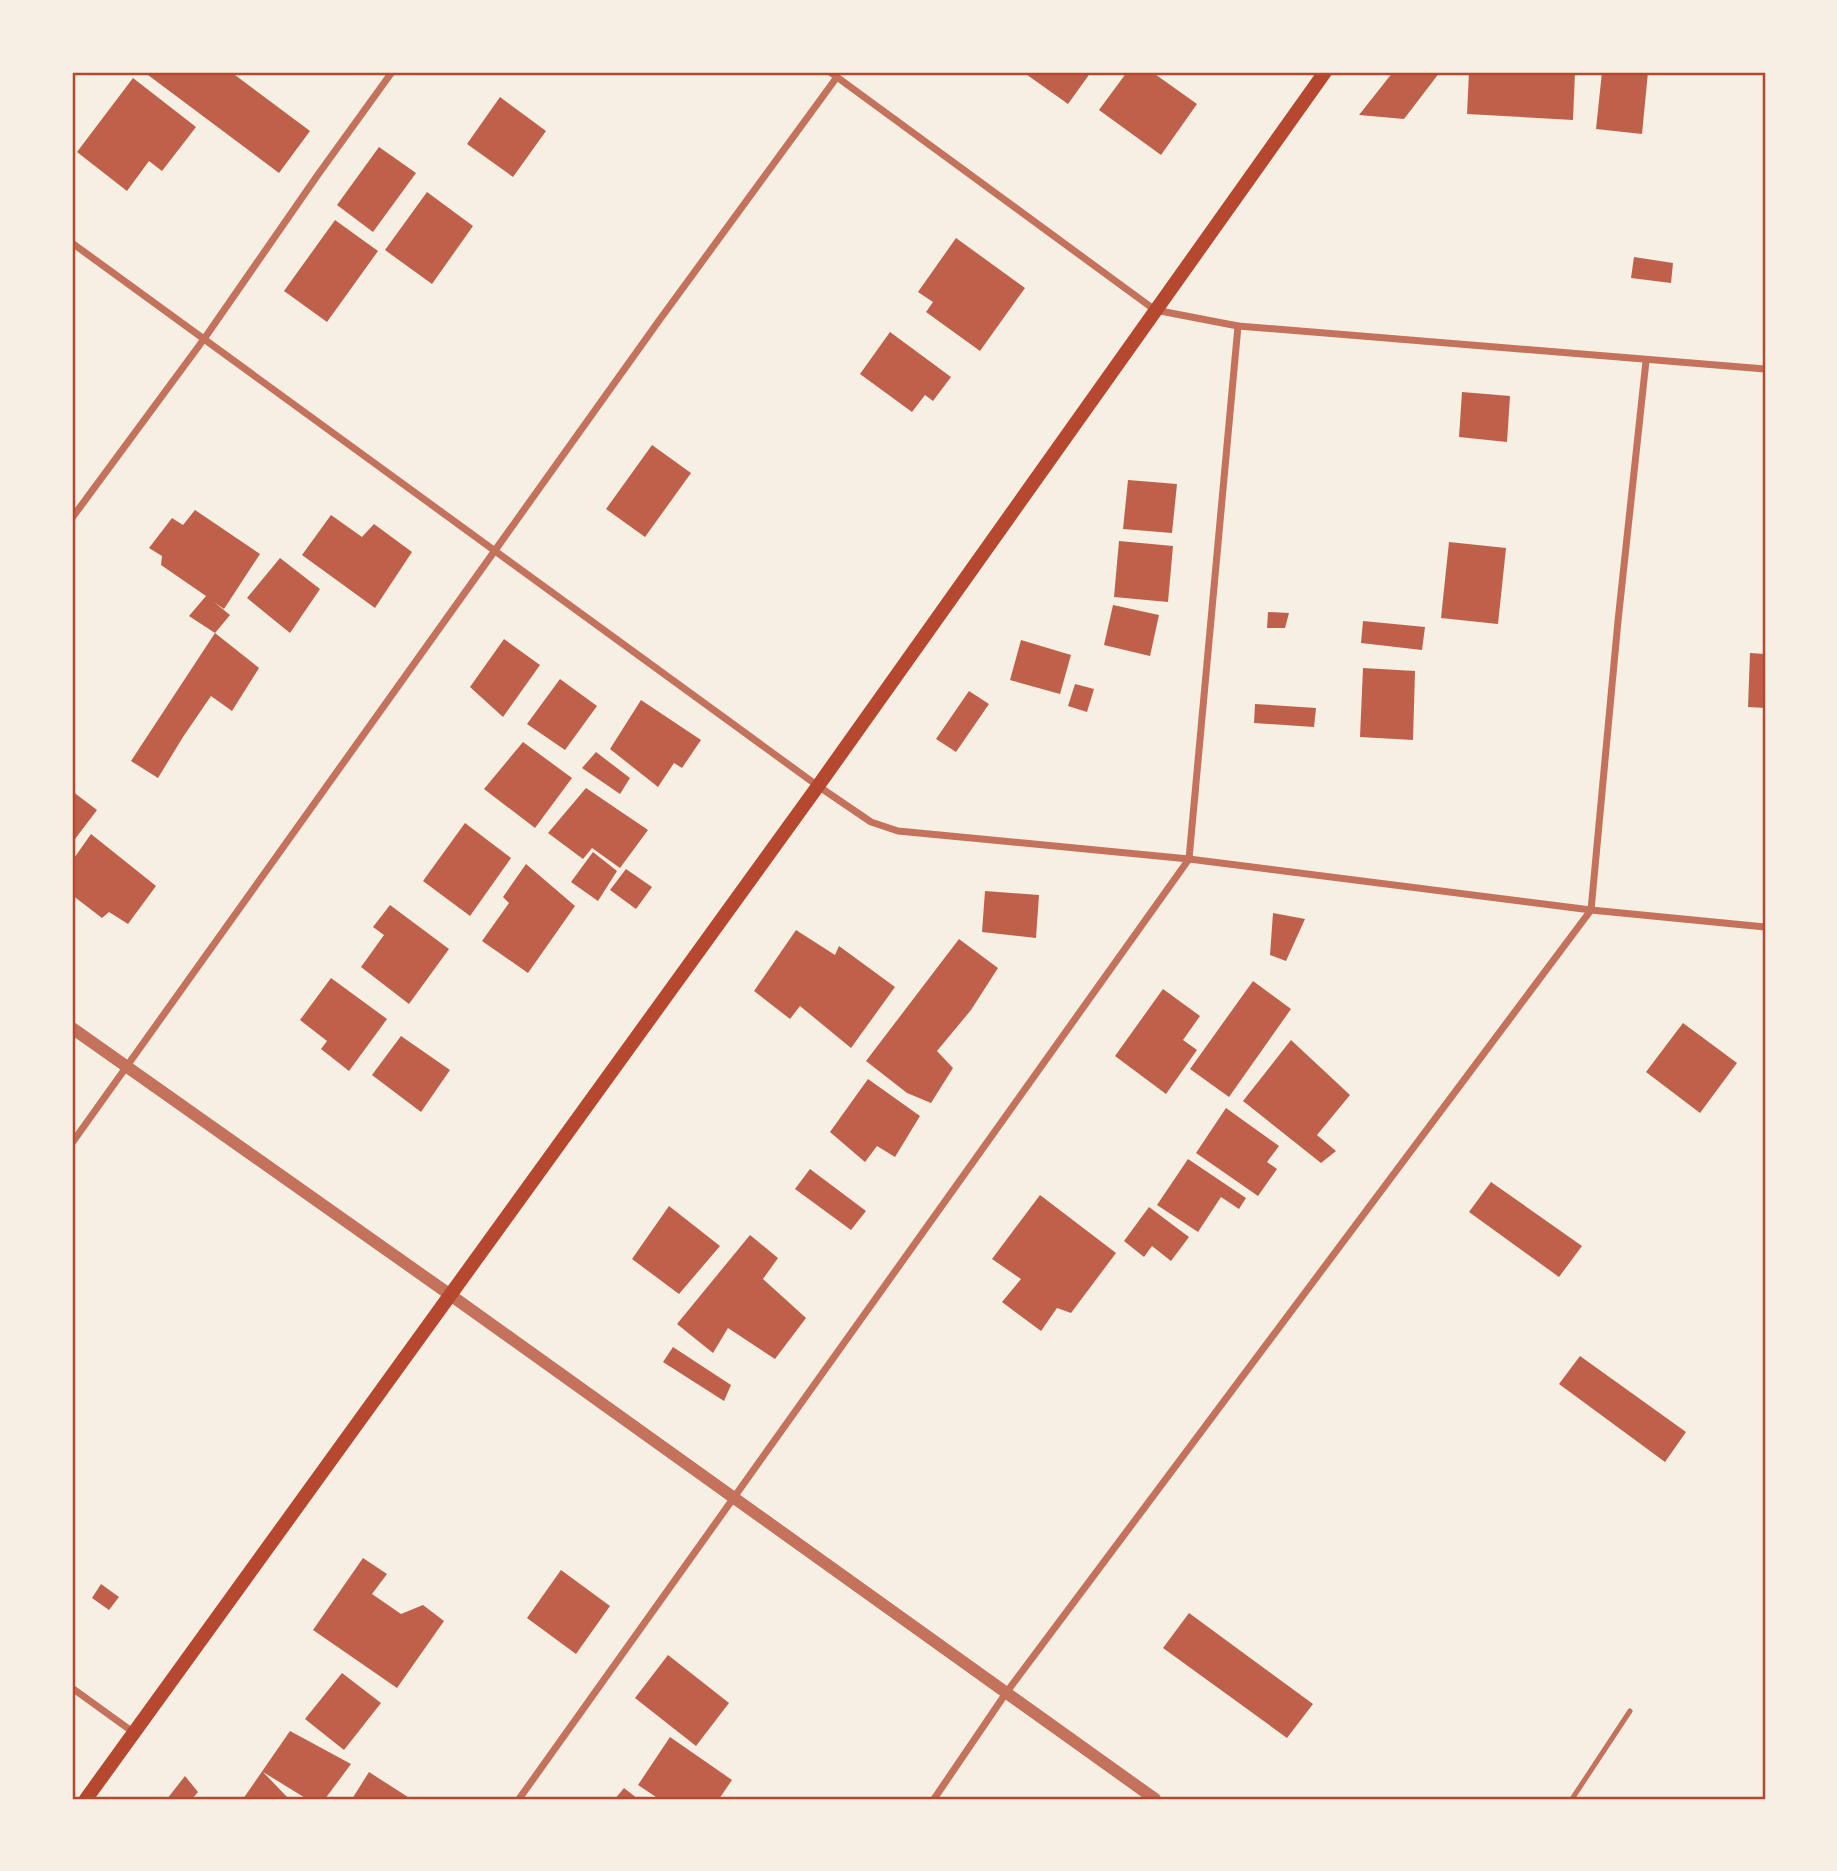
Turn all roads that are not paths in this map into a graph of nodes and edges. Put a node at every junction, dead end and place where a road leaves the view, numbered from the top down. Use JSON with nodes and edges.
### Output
{"nodes":[{"id":1,"x":392,"y":72,"type":"edge"},
{"id":2,"x":830,"y":72,"type":"edge"},
{"id":3,"x":1325,"y":72,"type":"edge"},
{"id":4,"x":837,"y":78,"type":"junction"},
{"id":5,"x":72,"y":243,"type":"edge"},
{"id":6,"x":1155,"y":310,"type":"junction"},
{"id":7,"x":1238,"y":326,"type":"junction"},
{"id":8,"x":204,"y":339,"type":"junction"},
{"id":9,"x":1646,"y":361,"type":"junction"},
{"id":10,"x":1765,"y":369,"type":"edge"},
{"id":11,"x":72,"y":518,"type":"edge"},
{"id":12,"x":495,"y":551,"type":"junction"},
{"id":13,"x":818,"y":786,"type":"junction"},
{"id":14,"x":1189,"y":859,"type":"junction"},
{"id":15,"x":1591,"y":910,"type":"junction"},
{"id":16,"x":1765,"y":927,"type":"edge"},
{"id":17,"x":72,"y":1028,"type":"edge"},
{"id":18,"x":126,"y":1066,"type":"junction"},
{"id":19,"x":72,"y":1143,"type":"edge"},
{"id":20,"x":449,"y":1294,"type":"junction"},
{"id":21,"x":734,"y":1498,"type":"junction"},
{"id":22,"x":72,"y":1688,"type":"edge"},
{"id":23,"x":1006,"y":1693,"type":"junction"},
{"id":24,"x":1630,"y":1711,"type":"dead end"},
{"id":25,"x":133,"y":1732,"type":"junction"},
{"id":26,"x":86,"y":1799,"type":"edge"},
{"id":27,"x":519,"y":1799,"type":"edge"},
{"id":28,"x":934,"y":1799,"type":"edge"},
{"id":29,"x":1155,"y":1799,"type":"edge"},
{"id":30,"x":1572,"y":1799,"type":"edge"}],
"edges":[{"from":1,"to":8,"type":"street"},
{"from":2,"to":4,"type":"street"},
{"from":3,"to":6,"type":"main road"},
{"from":4,"to":6,"type":"street"},
{"from":4,"to":12,"type":"street"},
{"from":5,"to":8,"type":"street"},
{"from":6,"to":7,"type":"street"},
{"from":6,"to":13,"type":"main road"},
{"from":7,"to":9,"type":"street"},
{"from":7,"to":14,"type":"street"},
{"from":8,"to":11,"type":"street"},
{"from":8,"to":12,"type":"street"},
{"from":9,"to":10,"type":"street"},
{"from":9,"to":15,"type":"street"},
{"from":12,"to":13,"type":"street"},
{"from":12,"to":18,"type":"street"},
{"from":13,"to":14,"type":"street"},
{"from":13,"to":20,"type":"main road"},
{"from":14,"to":15,"type":"street"},
{"from":14,"to":21,"type":"street"},
{"from":15,"to":16,"type":"street"},
{"from":15,"to":23,"type":"street"},
{"from":17,"to":18,"type":"street"},
{"from":18,"to":19,"type":"street"},
{"from":18,"to":20,"type":"street"},
{"from":20,"to":21,"type":"street"},
{"from":20,"to":25,"type":"main road"},
{"from":21,"to":23,"type":"street"},
{"from":21,"to":27,"type":"street"},
{"from":22,"to":25,"type":"street"},
{"from":23,"to":28,"type":"street"},
{"from":23,"to":29,"type":"street"},
{"from":24,"to":30,"type":"lane"},
{"from":25,"to":26,"type":"main road"}]}
